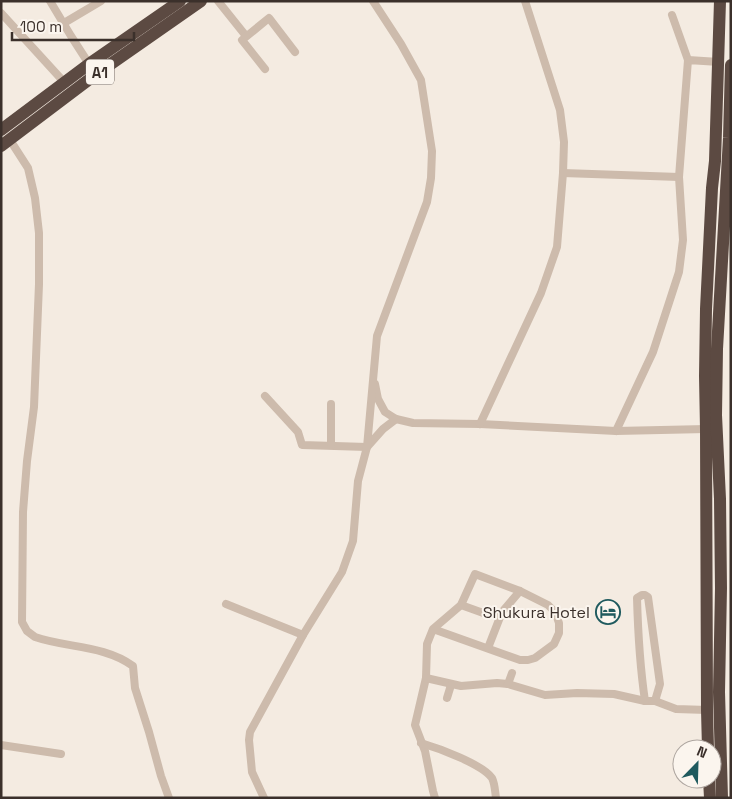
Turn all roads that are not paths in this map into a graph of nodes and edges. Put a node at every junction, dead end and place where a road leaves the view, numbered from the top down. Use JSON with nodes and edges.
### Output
{"nodes":[{"id":1,"x":50,"y":1,"type":"edge"},
{"id":2,"x":101,"y":1,"type":"edge"},
{"id":3,"x":180,"y":1,"type":"edge"},
{"id":4,"x":201,"y":1,"type":"edge"},
{"id":5,"x":218,"y":1,"type":"edge"},
{"id":6,"x":374,"y":1,"type":"edge"},
{"id":7,"x":525,"y":1,"type":"edge"},
{"id":8,"x":720,"y":1,"type":"edge"},
{"id":9,"x":1,"y":13,"type":"edge"},
{"id":10,"x":672,"y":15,"type":"dead end"},
{"id":11,"x":64,"y":23,"type":"junction"},
{"id":12,"x":246,"y":36,"type":"junction"},
{"id":13,"x":295,"y":52,"type":"dead end"},
{"id":14,"x":688,"y":60,"type":"junction"},
{"id":15,"x":89,"y":64,"type":"junction"},
{"id":16,"x":725,"y":64,"type":"edge"},
{"id":17,"x":265,"y":69,"type":"dead end"},
{"id":18,"x":64,"y":82,"type":"junction"},
{"id":19,"x":1,"y":130,"type":"edge"},
{"id":20,"x":730,"y":140,"type":"edge"},
{"id":21,"x":6,"y":143,"type":"edge"},
{"id":22,"x":563,"y":173,"type":"junction"},
{"id":23,"x":679,"y":177,"type":"junction"},
{"id":24,"x":731,"y":218,"type":"edge"},
{"id":25,"x":723,"y":245,"type":"junction"},
{"id":26,"x":726,"y":277,"type":"edge"},
{"id":27,"x":373,"y":374,"type":"junction"},
{"id":28,"x":266,"y":396,"type":"dead end"},
{"id":29,"x":331,"y":404,"type":"dead end"},
{"id":30,"x":396,"y":419,"type":"junction"},
{"id":31,"x":480,"y":424,"type":"junction"},
{"id":32,"x":706,"y":429,"type":"junction"},
{"id":33,"x":616,"y":431,"type":"junction"},
{"id":34,"x":331,"y":445,"type":"junction"},
{"id":35,"x":367,"y":447,"type":"junction"},
{"id":36,"x":726,"y":573,"type":"edge"},
{"id":37,"x":520,"y":591,"type":"junction"},
{"id":38,"x":226,"y":604,"type":"dead end"},
{"id":39,"x":461,"y":605,"type":"junction"},
{"id":40,"x":486,"y":614,"type":"dead end"},
{"id":41,"x":433,"y":629,"type":"junction"},
{"id":42,"x":304,"y":635,"type":"junction"},
{"id":43,"x":638,"y":638,"type":"junction"},
{"id":44,"x":653,"y":638,"type":"junction"},
{"id":45,"x":488,"y":648,"type":"junction"},
{"id":46,"x":512,"y":673,"type":"dead end"},
{"id":47,"x":426,"y":678,"type":"junction"},
{"id":48,"x":451,"y":684,"type":"junction"},
{"id":49,"x":508,"y":684,"type":"junction"},
{"id":50,"x":447,"y":698,"type":"dead end"},
{"id":51,"x":645,"y":701,"type":"junction"},
{"id":52,"x":655,"y":702,"type":"junction"},
{"id":53,"x":706,"y":710,"type":"junction"},
{"id":54,"x":707,"y":739,"type":"edge"},
{"id":55,"x":421,"y":743,"type":"junction"},
{"id":56,"x":1,"y":745,"type":"edge"},
{"id":57,"x":61,"y":754,"type":"dead end"},
{"id":58,"x":169,"y":798,"type":"edge"},
{"id":59,"x":264,"y":798,"type":"edge"},
{"id":60,"x":435,"y":798,"type":"edge"},
{"id":61,"x":496,"y":798,"type":"edge"},
{"id":62,"x":722,"y":798,"type":"edge"}],
"edges":[{"from":1,"to":11,"type":"street"},
{"from":2,"to":11,"type":"street"},
{"from":3,"to":15,"type":"highway","number":"A1"},
{"from":4,"to":21,"type":"highway","number":"A1"},
{"from":5,"to":12,"type":"street"},
{"from":6,"to":27,"type":"street"},
{"from":7,"to":22,"type":"street"},
{"from":8,"to":16,"type":"highway"},
{"from":9,"to":18,"type":"street"},
{"from":10,"to":14,"type":"street"},
{"from":11,"to":15,"type":"street"},
{"from":12,"to":13,"type":"street"},
{"from":12,"to":17,"type":"street"},
{"from":14,"to":16,"type":"street"},
{"from":14,"to":23,"type":"street"},
{"from":15,"to":18,"type":"highway","number":"A1"},
{"from":16,"to":20,"type":"highway"},
{"from":16,"to":32,"type":"highway"},
{"from":18,"to":19,"type":"highway","number":"A1"},
{"from":20,"to":25,"type":"highway"},
{"from":21,"to":58,"type":"street"},
{"from":22,"to":23,"type":"street"},
{"from":22,"to":31,"type":"street"},
{"from":23,"to":33,"type":"street"},
{"from":24,"to":25,"type":"highway"},
{"from":25,"to":26,"type":"highway"},
{"from":26,"to":36,"type":"highway"},
{"from":27,"to":30,"type":"street"},
{"from":27,"to":35,"type":"street"},
{"from":28,"to":34,"type":"street"},
{"from":29,"to":34,"type":"street"},
{"from":30,"to":31,"type":"street"},
{"from":30,"to":35,"type":"street"},
{"from":31,"to":33,"type":"street"},
{"from":32,"to":33,"type":"street"},
{"from":32,"to":53,"type":"highway"},
{"from":34,"to":35,"type":"street"},
{"from":35,"to":42,"type":"street"},
{"from":36,"to":62,"type":"highway"},
{"from":37,"to":39,"type":"street"},
{"from":37,"to":45,"type":"street"},
{"from":37,"to":45,"type":"street"},
{"from":38,"to":42,"type":"street"},
{"from":39,"to":40,"type":"street"},
{"from":39,"to":41,"type":"street"},
{"from":41,"to":45,"type":"street"},
{"from":41,"to":47,"type":"street"},
{"from":42,"to":59,"type":"street"},
{"from":43,"to":44,"type":"street"},
{"from":43,"to":44,"type":"street"},
{"from":43,"to":51,"type":"street"},
{"from":44,"to":52,"type":"street"},
{"from":46,"to":49,"type":"street"},
{"from":47,"to":48,"type":"street"},
{"from":47,"to":55,"type":"street"},
{"from":48,"to":49,"type":"street"},
{"from":48,"to":50,"type":"street"},
{"from":49,"to":51,"type":"street"},
{"from":51,"to":52,"type":"street"},
{"from":52,"to":53,"type":"street"},
{"from":53,"to":54,"type":"highway"},
{"from":55,"to":60,"type":"street"},
{"from":55,"to":61,"type":"street"},
{"from":56,"to":57,"type":"street"}]}
